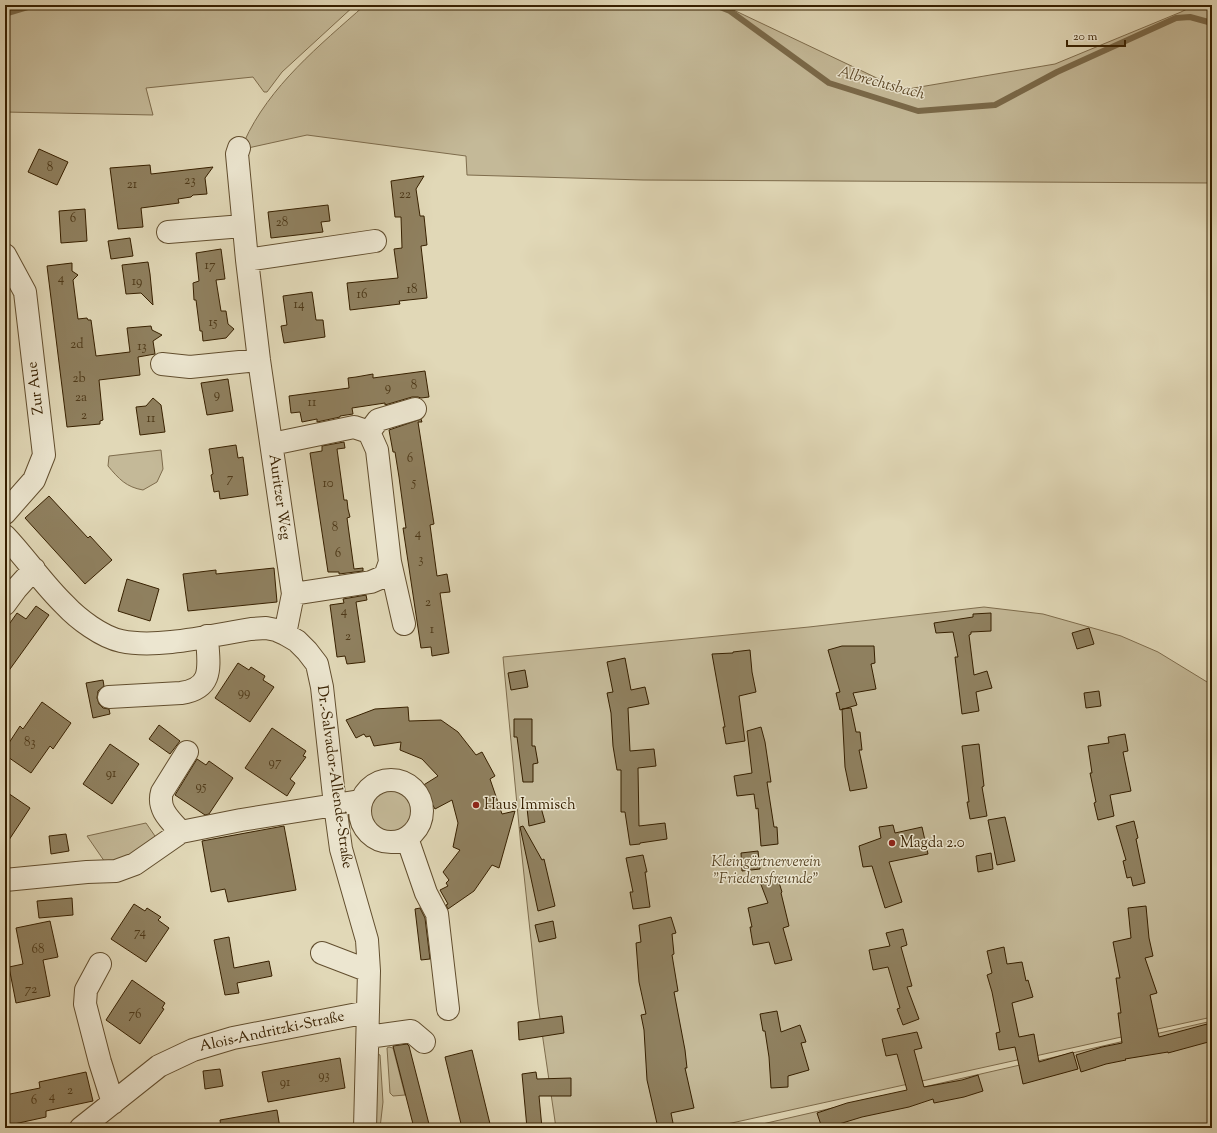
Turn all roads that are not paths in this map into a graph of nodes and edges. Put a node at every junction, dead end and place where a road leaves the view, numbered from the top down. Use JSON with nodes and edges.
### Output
{"nodes":[{"id":1,"x":239,"y":148,"type":"dead end"},
{"id":2,"x":243,"y":226,"type":"junction"},
{"id":3,"x":168,"y":232,"type":"dead end"},
{"id":4,"x":375,"y":241,"type":"dead end"},
{"id":5,"x":5,"y":255,"type":"edge"},
{"id":6,"x":247,"y":260,"type":"junction"},
{"id":7,"x":259,"y":360,"type":"junction"},
{"id":8,"x":162,"y":364,"type":"dead end"},
{"id":9,"x":415,"y":409,"type":"dead end"},
{"id":10,"x":369,"y":432,"type":"junction"},
{"id":11,"x":272,"y":444,"type":"junction"},
{"id":12,"x":5,"y":513,"type":"edge"},
{"id":13,"x":5,"y":536,"type":"edge"},
{"id":14,"x":390,"y":562,"type":"junction"},
{"id":15,"x":34,"y":569,"type":"junction"},
{"id":16,"x":294,"y":594,"type":"junction"},
{"id":17,"x":5,"y":604,"type":"edge"},
{"id":18,"x":404,"y":624,"type":"dead end"},
{"id":19,"x":285,"y":634,"type":"junction"},
{"id":20,"x":207,"y":636,"type":"junction"},
{"id":21,"x":109,"y":697,"type":"dead end"},
{"id":22,"x":187,"y":752,"type":"dead end"},
{"id":23,"x":360,"y":801,"type":"junction"},
{"id":24,"x":335,"y":805,"type":"junction"},
{"id":25,"x":181,"y":832,"type":"junction"},
{"id":26,"x":407,"y":838,"type":"junction"},
{"id":27,"x":5,"y":880,"type":"edge"},
{"id":28,"x":322,"y":953,"type":"dead end"},
{"id":29,"x":100,"y":964,"type":"dead end"},
{"id":30,"x":369,"y":971,"type":"junction"},
{"id":31,"x":448,"y":1009,"type":"dead end"},
{"id":32,"x":368,"y":1012,"type":"junction"},
{"id":33,"x":368,"y":1036,"type":"junction"},
{"id":34,"x":424,"y":1042,"type":"dead end"},
{"id":35,"x":113,"y":1103,"type":"junction"},
{"id":36,"x":81,"y":1128,"type":"edge"},
{"id":37,"x":365,"y":1128,"type":"edge"}],
"edges":[{"from":1,"to":2,"type":"street","name":"Auritzer Weg"},
{"from":2,"to":3,"type":"street"},
{"from":2,"to":6,"type":"street","name":"Auritzer Weg"},
{"from":4,"to":6,"type":"street"},
{"from":5,"to":12,"type":"street","name":"Zur Aue"},
{"from":6,"to":7,"type":"street","name":"Auritzer Weg"},
{"from":7,"to":8,"type":"street"},
{"from":7,"to":11,"type":"street","name":"Auritzer Weg"},
{"from":9,"to":10,"type":"street"},
{"from":10,"to":11,"type":"street"},
{"from":10,"to":14,"type":"street"},
{"from":11,"to":16,"type":"street","name":"Auritzer Weg"},
{"from":13,"to":15,"type":"street"},
{"from":14,"to":16,"type":"street"},
{"from":14,"to":18,"type":"street"},
{"from":15,"to":17,"type":"street"},
{"from":15,"to":20,"type":"street"},
{"from":16,"to":19,"type":"street","name":"Auritzer Weg"},
{"from":19,"to":20,"type":"street"},
{"from":19,"to":24,"type":"street","name":"Dr.-Salvador-Allende-Straße"},
{"from":20,"to":21,"type":"street"},
{"from":22,"to":25,"type":"street"},
{"from":23,"to":24,"type":"street"},
{"from":23,"to":26,"type":"street"},
{"from":23,"to":26,"type":"street"},
{"from":24,"to":25,"type":"street"},
{"from":24,"to":30,"type":"street","name":"Dr.-Salvador-Allende-Straße"},
{"from":25,"to":27,"type":"street"},
{"from":26,"to":31,"type":"street"},
{"from":28,"to":30,"type":"street"},
{"from":29,"to":35,"type":"street"},
{"from":30,"to":32,"type":"street","name":"Dr.-Salvador-Allende-Straße"},
{"from":32,"to":33,"type":"street","name":"Dr.-Salvador-Allende-Straße"},
{"from":32,"to":35,"type":"street","name":"Alois-Andritzki-Straße"},
{"from":33,"to":34,"type":"street"},
{"from":33,"to":37,"type":"street","name":"Dr.-Salvador-Allende-Straße"},
{"from":35,"to":36,"type":"street","name":"Alois-Andritzki-Straße"}]}
